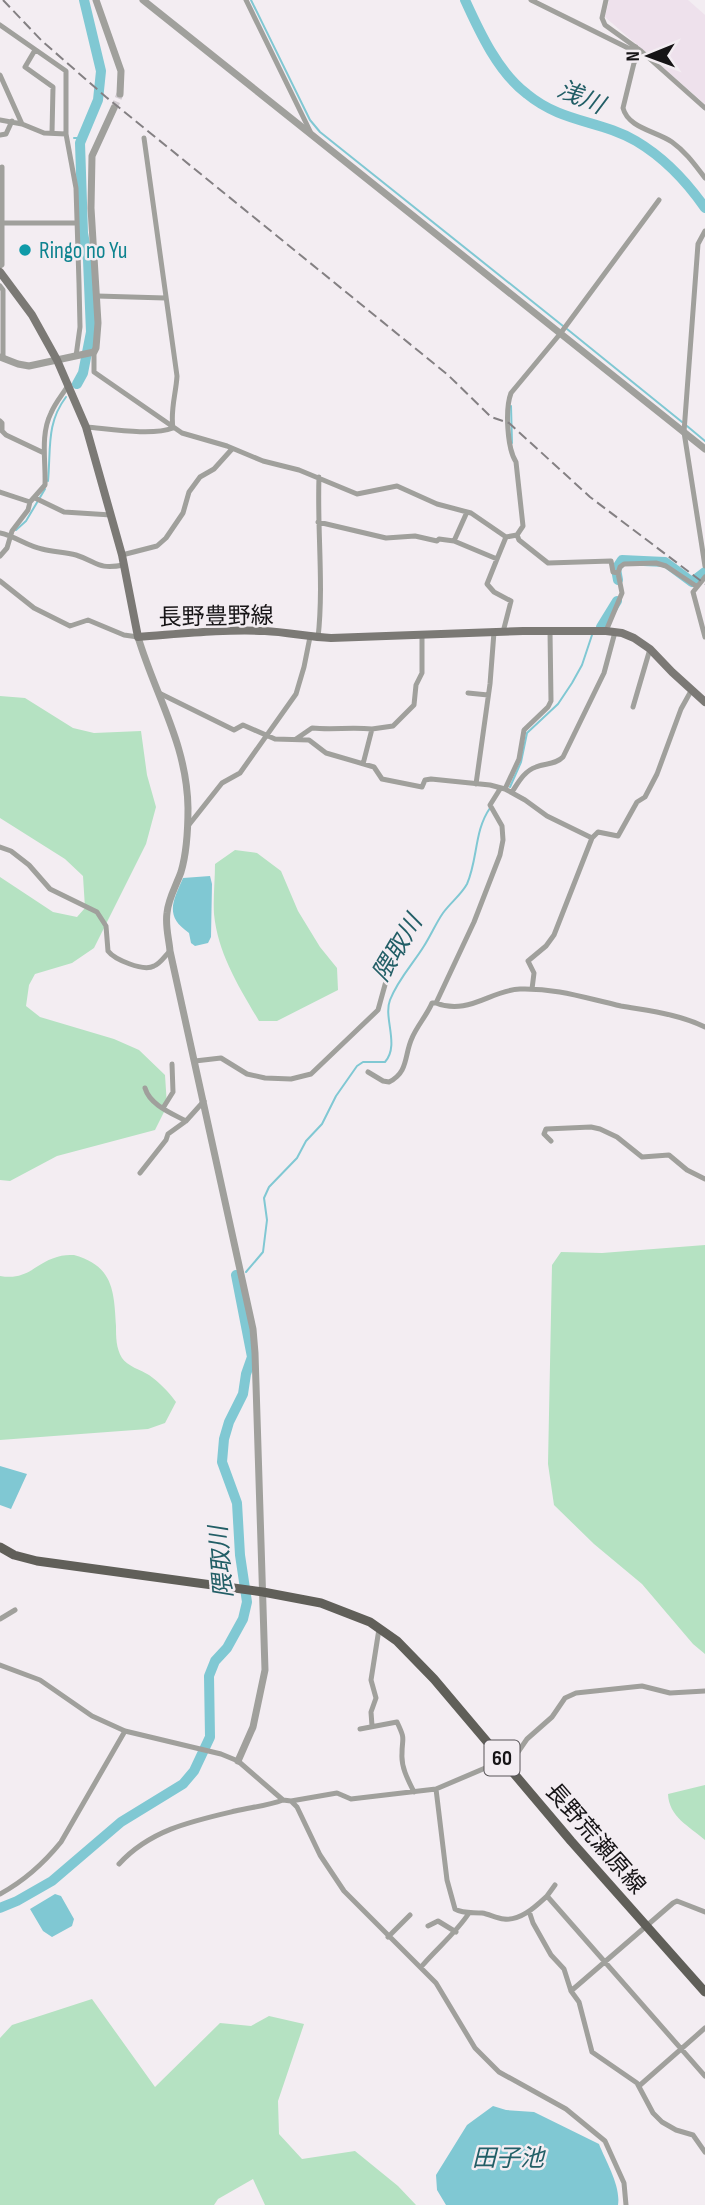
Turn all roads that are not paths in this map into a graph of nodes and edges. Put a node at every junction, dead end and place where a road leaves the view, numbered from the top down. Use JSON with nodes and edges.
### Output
{"nodes":[{"id":1,"x":96,"y":0,"type":"edge"},
{"id":2,"x":143,"y":0,"type":"edge"},
{"id":3,"x":246,"y":0,"type":"edge"},
{"id":4,"x":531,"y":0,"type":"edge"},
{"id":5,"x":606,"y":0,"type":"edge"},
{"id":6,"x":0,"y":25,"type":"edge"},
{"id":7,"x":638,"y":49,"type":"junction"},
{"id":8,"x":35,"y":50,"type":"junction"},
{"id":9,"x":0,"y":75,"type":"edge"},
{"id":10,"x":53,"y":87,"type":"junction"},
{"id":11,"x":9,"y":91,"type":"junction"},
{"id":12,"x":0,"y":93,"type":"edge"},
{"id":13,"x":66,"y":93,"type":"junction"},
{"id":14,"x":120,"y":94,"type":"tunnel mouth"},
{"id":15,"x":114,"y":108,"type":"tunnel mouth"},
{"id":16,"x":705,"y":108,"type":"edge"},
{"id":17,"x":0,"y":120,"type":"edge"},
{"id":18,"x":11,"y":123,"type":"junction"},
{"id":19,"x":22,"y":124,"type":"junction"},
{"id":20,"x":52,"y":133,"type":"junction"},
{"id":21,"x":66,"y":134,"type":"junction"},
{"id":22,"x":0,"y":135,"type":"edge"},
{"id":23,"x":313,"y":137,"type":"junction"},
{"id":24,"x":144,"y":138,"type":"dead end"},
{"id":25,"x":2,"y":167,"type":"dead end"},
{"id":26,"x":705,"y":178,"type":"edge"},
{"id":27,"x":659,"y":200,"type":"dead end"},
{"id":28,"x":2,"y":223,"type":"edge"},
{"id":29,"x":76,"y":223,"type":"junction"},
{"id":30,"x":704,"y":232,"type":"edge"},
{"id":31,"x":0,"y":269,"type":"edge"},
{"id":32,"x":0,"y":286,"type":"edge"},
{"id":33,"x":97,"y":296,"type":"junction"},
{"id":34,"x":165,"y":298,"type":"junction"},
{"id":35,"x":559,"y":334,"type":"junction"},
{"id":36,"x":92,"y":352,"type":"junction"},
{"id":37,"x":78,"y":356,"type":"junction"},
{"id":38,"x":1,"y":357,"type":"edge"},
{"id":39,"x":57,"y":360,"type":"junction"},
{"id":40,"x":68,"y":384,"type":"junction"},
{"id":41,"x":0,"y":421,"type":"edge"},
{"id":42,"x":86,"y":427,"type":"junction"},
{"id":43,"x":173,"y":428,"type":"junction"},
{"id":44,"x":684,"y":432,"type":"junction"},
{"id":45,"x":232,"y":449,"type":"junction"},
{"id":46,"x":705,"y":449,"type":"edge"},
{"id":47,"x":44,"y":453,"type":"junction"},
{"id":48,"x":319,"y":477,"type":"junction"},
{"id":49,"x":0,"y":492,"type":"edge"},
{"id":50,"x":35,"y":500,"type":"junction"},
{"id":51,"x":467,"y":512,"type":"junction"},
{"id":52,"x":111,"y":515,"type":"junction"},
{"id":53,"x":318,"y":522,"type":"junction"},
{"id":54,"x":0,"y":533,"type":"edge"},
{"id":55,"x":11,"y":535,"type":"junction"},
{"id":56,"x":517,"y":535,"type":"junction"},
{"id":57,"x":506,"y":537,"type":"junction"},
{"id":58,"x":454,"y":541,"type":"junction"},
{"id":59,"x":122,"y":555,"type":"junction"},
{"id":60,"x":0,"y":556,"type":"edge"},
{"id":61,"x":497,"y":559,"type":"junction"},
{"id":62,"x":124,"y":565,"type":"junction"},
{"id":63,"x":705,"y":566,"type":"edge"},
{"id":64,"x":617,"y":572,"type":"junction"},
{"id":65,"x":705,"y":577,"type":"edge"},
{"id":66,"x":0,"y":581,"type":"edge"},
{"id":67,"x":696,"y":586,"type":"junction"},
{"id":68,"x":550,"y":631,"type":"junction"},
{"id":69,"x":498,"y":632,"type":"junction"},
{"id":70,"x":611,"y":632,"type":"junction"},
{"id":71,"x":422,"y":635,"type":"junction"},
{"id":72,"x":705,"y":636,"type":"edge"},
{"id":73,"x":138,"y":637,"type":"junction"},
{"id":74,"x":314,"y":637,"type":"junction"},
{"id":75,"x":650,"y":649,"type":"junction"},
{"id":76,"x":691,"y":691,"type":"junction"},
{"id":77,"x":159,"y":693,"type":"junction"},
{"id":78,"x":468,"y":693,"type":"dead end"},
{"id":79,"x":488,"y":695,"type":"junction"},
{"id":80,"x":703,"y":697,"type":"edge"},
{"id":81,"x":633,"y":706,"type":"dead end"},
{"id":82,"x":372,"y":729,"type":"junction"},
{"id":83,"x":267,"y":737,"type":"junction"},
{"id":84,"x":296,"y":739,"type":"junction"},
{"id":85,"x":363,"y":764,"type":"junction"},
{"id":86,"x":476,"y":783,"type":"junction"},
{"id":87,"x":502,"y":789,"type":"junction"},
{"id":88,"x":512,"y":792,"type":"junction"},
{"id":89,"x":187,"y":827,"type":"junction"},
{"id":90,"x":592,"y":838,"type":"junction"},
{"id":91,"x":0,"y":847,"type":"edge"},
{"id":92,"x":400,"y":950,"type":"dead end"},
{"id":93,"x":170,"y":951,"type":"junction"},
{"id":94,"x":532,"y":989,"type":"junction"},
{"id":95,"x":436,"y":1003,"type":"junction"},
{"id":96,"x":705,"y":1027,"type":"edge"},
{"id":97,"x":195,"y":1061,"type":"junction"},
{"id":98,"x":172,"y":1064,"type":"dead end"},
{"id":99,"x":368,"y":1072,"type":"dead end"},
{"id":100,"x":145,"y":1088,"type":"dead end"},
{"id":101,"x":204,"y":1101,"type":"junction"},
{"id":102,"x":163,"y":1108,"type":"junction"},
{"id":103,"x":186,"y":1121,"type":"junction"},
{"id":104,"x":551,"y":1141,"type":"dead end"},
{"id":105,"x":140,"y":1173,"type":"dead end"},
{"id":106,"x":705,"y":1179,"type":"edge"},
{"id":107,"x":0,"y":1547,"type":"edge"},
{"id":108,"x":259,"y":1591,"type":"junction"},
{"id":109,"x":15,"y":1610,"type":"dead end"},
{"id":110,"x":0,"y":1619,"type":"edge"},
{"id":111,"x":379,"y":1629,"type":"junction"},
{"id":112,"x":0,"y":1665,"type":"edge"},
{"id":113,"x":705,"y":1691,"type":"edge"},
{"id":114,"x":372,"y":1727,"type":"junction"},
{"id":115,"x":360,"y":1729,"type":"dead end"},
{"id":116,"x":125,"y":1731,"type":"junction"},
{"id":117,"x":503,"y":1759,"type":"junction"},
{"id":118,"x":238,"y":1762,"type":"junction"},
{"id":119,"x":436,"y":1788,"type":"junction"},
{"id":120,"x":414,"y":1792,"type":"junction"},
{"id":121,"x":283,"y":1800,"type":"junction"},
{"id":122,"x":291,"y":1801,"type":"junction"},
{"id":123,"x":119,"y":1864,"type":"dead end"},
{"id":124,"x":555,"y":1885,"type":"dead end"},
{"id":125,"x":0,"y":1894,"type":"edge"},
{"id":126,"x":547,"y":1896,"type":"junction"},
{"id":127,"x":529,"y":1912,"type":"junction"},
{"id":128,"x":705,"y":1912,"type":"edge"},
{"id":129,"x":469,"y":1913,"type":"junction"},
{"id":130,"x":410,"y":1915,"type":"dead end"},
{"id":131,"x":647,"y":1925,"type":"junction"},
{"id":132,"x":428,"y":1926,"type":"dead end"},
{"id":133,"x":456,"y":1932,"type":"junction"},
{"id":134,"x":388,"y":1937,"type":"junction"},
{"id":135,"x":604,"y":1962,"type":"junction"},
{"id":136,"x":421,"y":1967,"type":"junction"},
{"id":137,"x":571,"y":1991,"type":"junction"},
{"id":138,"x":705,"y":1992,"type":"edge"},
{"id":139,"x":705,"y":2028,"type":"edge"},
{"id":140,"x":681,"y":2049,"type":"junction"},
{"id":141,"x":705,"y":2076,"type":"edge"},
{"id":142,"x":639,"y":2086,"type":"junction"},
{"id":143,"x":705,"y":2152,"type":"edge"},
{"id":144,"x":626,"y":2205,"type":"edge"}],
"edges":[{"from":1,"to":14,"type":"street"},
{"from":2,"to":23,"type":"street"},
{"from":3,"to":23,"type":"street"},
{"from":4,"to":7,"type":"street"},
{"from":5,"to":7,"type":"street"},
{"from":6,"to":8,"type":"street"},
{"from":7,"to":16,"type":"street"},
{"from":7,"to":26,"type":"street"},
{"from":8,"to":10,"type":"street"},
{"from":8,"to":13,"type":"street"},
{"from":9,"to":11,"type":"street"},
{"from":10,"to":13,"type":"street"},
{"from":10,"to":20,"type":"street"},
{"from":11,"to":12,"type":"street"},
{"from":11,"to":19,"type":"street"},
{"from":13,"to":21,"type":"street"},
{"from":15,"to":33,"type":"street"},
{"from":17,"to":18,"type":"street"},
{"from":18,"to":19,"type":"street"},
{"from":18,"to":22,"type":"street"},
{"from":19,"to":20,"type":"street"},
{"from":20,"to":21,"type":"street"},
{"from":21,"to":29,"type":"street"},
{"from":23,"to":35,"type":"street"},
{"from":24,"to":34,"type":"street"},
{"from":25,"to":28,"type":"street"},
{"from":27,"to":35,"type":"street"},
{"from":28,"to":29,"type":"street"},
{"from":28,"to":31,"type":"street"},
{"from":29,"to":37,"type":"street"},
{"from":30,"to":44,"type":"street"},
{"from":31,"to":39,"type":"main road","name":"長野豊野線"},
{"from":32,"to":38,"type":"street"},
{"from":33,"to":34,"type":"street"},
{"from":33,"to":36,"type":"street"},
{"from":34,"to":43,"type":"street"},
{"from":35,"to":44,"type":"street"},
{"from":35,"to":56,"type":"street"},
{"from":36,"to":37,"type":"street"},
{"from":36,"to":43,"type":"street"},
{"from":37,"to":39,"type":"street"},
{"from":38,"to":39,"type":"street"},
{"from":39,"to":40,"type":"main road","name":"長野豊野線"},
{"from":40,"to":42,"type":"main road","name":"長野豊野線"},
{"from":40,"to":47,"type":"street"},
{"from":41,"to":47,"type":"street"},
{"from":42,"to":43,"type":"street"},
{"from":42,"to":52,"type":"main road","name":"長野豊野線"},
{"from":43,"to":45,"type":"street"},
{"from":44,"to":46,"type":"street"},
{"from":44,"to":63,"type":"street"},
{"from":45,"to":48,"type":"street"},
{"from":45,"to":59,"type":"street"},
{"from":47,"to":50,"type":"street"},
{"from":48,"to":51,"type":"street"},
{"from":48,"to":53,"type":"street"},
{"from":49,"to":50,"type":"street"},
{"from":50,"to":52,"type":"street"},
{"from":50,"to":55,"type":"street"},
{"from":51,"to":57,"type":"street"},
{"from":51,"to":58,"type":"street"},
{"from":52,"to":59,"type":"main road","name":"長野豊野線"},
{"from":53,"to":58,"type":"street"},
{"from":53,"to":74,"type":"street"},
{"from":54,"to":55,"type":"street"},
{"from":55,"to":60,"type":"street"},
{"from":55,"to":62,"type":"street"},
{"from":56,"to":57,"type":"street"},
{"from":56,"to":64,"type":"street"},
{"from":57,"to":61,"type":"street"},
{"from":58,"to":61,"type":"street"},
{"from":59,"to":62,"type":"main road","name":"長野豊野線"},
{"from":61,"to":69,"type":"street"},
{"from":62,"to":73,"type":"main road","name":"長野豊野線"},
{"from":64,"to":67,"type":"street"},
{"from":64,"to":70,"type":"street"},
{"from":65,"to":67,"type":"street"},
{"from":66,"to":73,"type":"street"},
{"from":67,"to":72,"type":"street"},
{"from":68,"to":69,"type":"main road","name":"長野豊野線"},
{"from":68,"to":70,"type":"main road","name":"長野豊野線"},
{"from":68,"to":87,"type":"street"},
{"from":69,"to":71,"type":"main road","name":"長野豊野線"},
{"from":69,"to":79,"type":"street"},
{"from":70,"to":75,"type":"main road","name":"長野豊野線"},
{"from":70,"to":88,"type":"street"},
{"from":71,"to":74,"type":"main road","name":"長野豊野線"},
{"from":71,"to":82,"type":"street"},
{"from":73,"to":74,"type":"main road","name":"長野豊野線"},
{"from":73,"to":77,"type":"street"},
{"from":74,"to":83,"type":"street"},
{"from":75,"to":76,"type":"main road","name":"長野豊野線"},
{"from":75,"to":81,"type":"street"},
{"from":76,"to":80,"type":"main road","name":"長野豊野線"},
{"from":76,"to":90,"type":"street"},
{"from":77,"to":83,"type":"street"},
{"from":77,"to":89,"type":"street"},
{"from":78,"to":79,"type":"street"},
{"from":79,"to":86,"type":"street"},
{"from":82,"to":84,"type":"street"},
{"from":82,"to":85,"type":"street"},
{"from":83,"to":84,"type":"street"},
{"from":83,"to":89,"type":"street"},
{"from":84,"to":85,"type":"street"},
{"from":85,"to":86,"type":"street"},
{"from":86,"to":87,"type":"street"},
{"from":87,"to":88,"type":"street"},
{"from":87,"to":95,"type":"street"},
{"from":88,"to":90,"type":"street"},
{"from":89,"to":93,"type":"street"},
{"from":90,"to":94,"type":"street"},
{"from":91,"to":93,"type":"street"},
{"from":92,"to":97,"type":"street"},
{"from":93,"to":97,"type":"street"},
{"from":94,"to":95,"type":"street"},
{"from":94,"to":96,"type":"street"},
{"from":95,"to":99,"type":"street"},
{"from":97,"to":101,"type":"street"},
{"from":98,"to":102,"type":"street"},
{"from":100,"to":102,"type":"street"},
{"from":101,"to":103,"type":"street"},
{"from":101,"to":108,"type":"street"},
{"from":102,"to":103,"type":"street"},
{"from":103,"to":105,"type":"street"},
{"from":104,"to":106,"type":"street"},
{"from":107,"to":108,"type":"main road","name":"長野荒瀬原線","number":"60"},
{"from":108,"to":111,"type":"main road","name":"長野荒瀬原線","number":"60"},
{"from":108,"to":118,"type":"street"},
{"from":109,"to":110,"type":"street"},
{"from":111,"to":114,"type":"street"},
{"from":111,"to":117,"type":"main road","name":"長野荒瀬原線","number":"60"},
{"from":112,"to":116,"type":"street"},
{"from":113,"to":117,"type":"street"},
{"from":114,"to":115,"type":"street"},
{"from":114,"to":120,"type":"street"},
{"from":116,"to":118,"type":"street"},
{"from":116,"to":125,"type":"street"},
{"from":117,"to":119,"type":"street"},
{"from":117,"to":131,"type":"main road","name":"長野荒瀬原線","number":"60"},
{"from":118,"to":121,"type":"street"},
{"from":119,"to":120,"type":"street"},
{"from":119,"to":129,"type":"street"},
{"from":120,"to":122,"type":"street"},
{"from":121,"to":122,"type":"street"},
{"from":121,"to":123,"type":"street"},
{"from":122,"to":134,"type":"street"},
{"from":124,"to":126,"type":"street"},
{"from":126,"to":127,"type":"street"},
{"from":126,"to":135,"type":"street"},
{"from":127,"to":129,"type":"street"},
{"from":127,"to":137,"type":"street"},
{"from":128,"to":131,"type":"street"},
{"from":129,"to":133,"type":"street"},
{"from":130,"to":134,"type":"street"},
{"from":131,"to":135,"type":"street"},
{"from":131,"to":138,"type":"main road","name":"長野荒瀬原線","number":"60"},
{"from":132,"to":133,"type":"street"},
{"from":133,"to":136,"type":"street"},
{"from":134,"to":136,"type":"street"},
{"from":135,"to":137,"type":"street"},
{"from":135,"to":140,"type":"street"},
{"from":136,"to":144,"type":"street"},
{"from":137,"to":142,"type":"street"},
{"from":139,"to":140,"type":"street"},
{"from":140,"to":141,"type":"street"},
{"from":140,"to":142,"type":"street"},
{"from":142,"to":143,"type":"street"}]}
